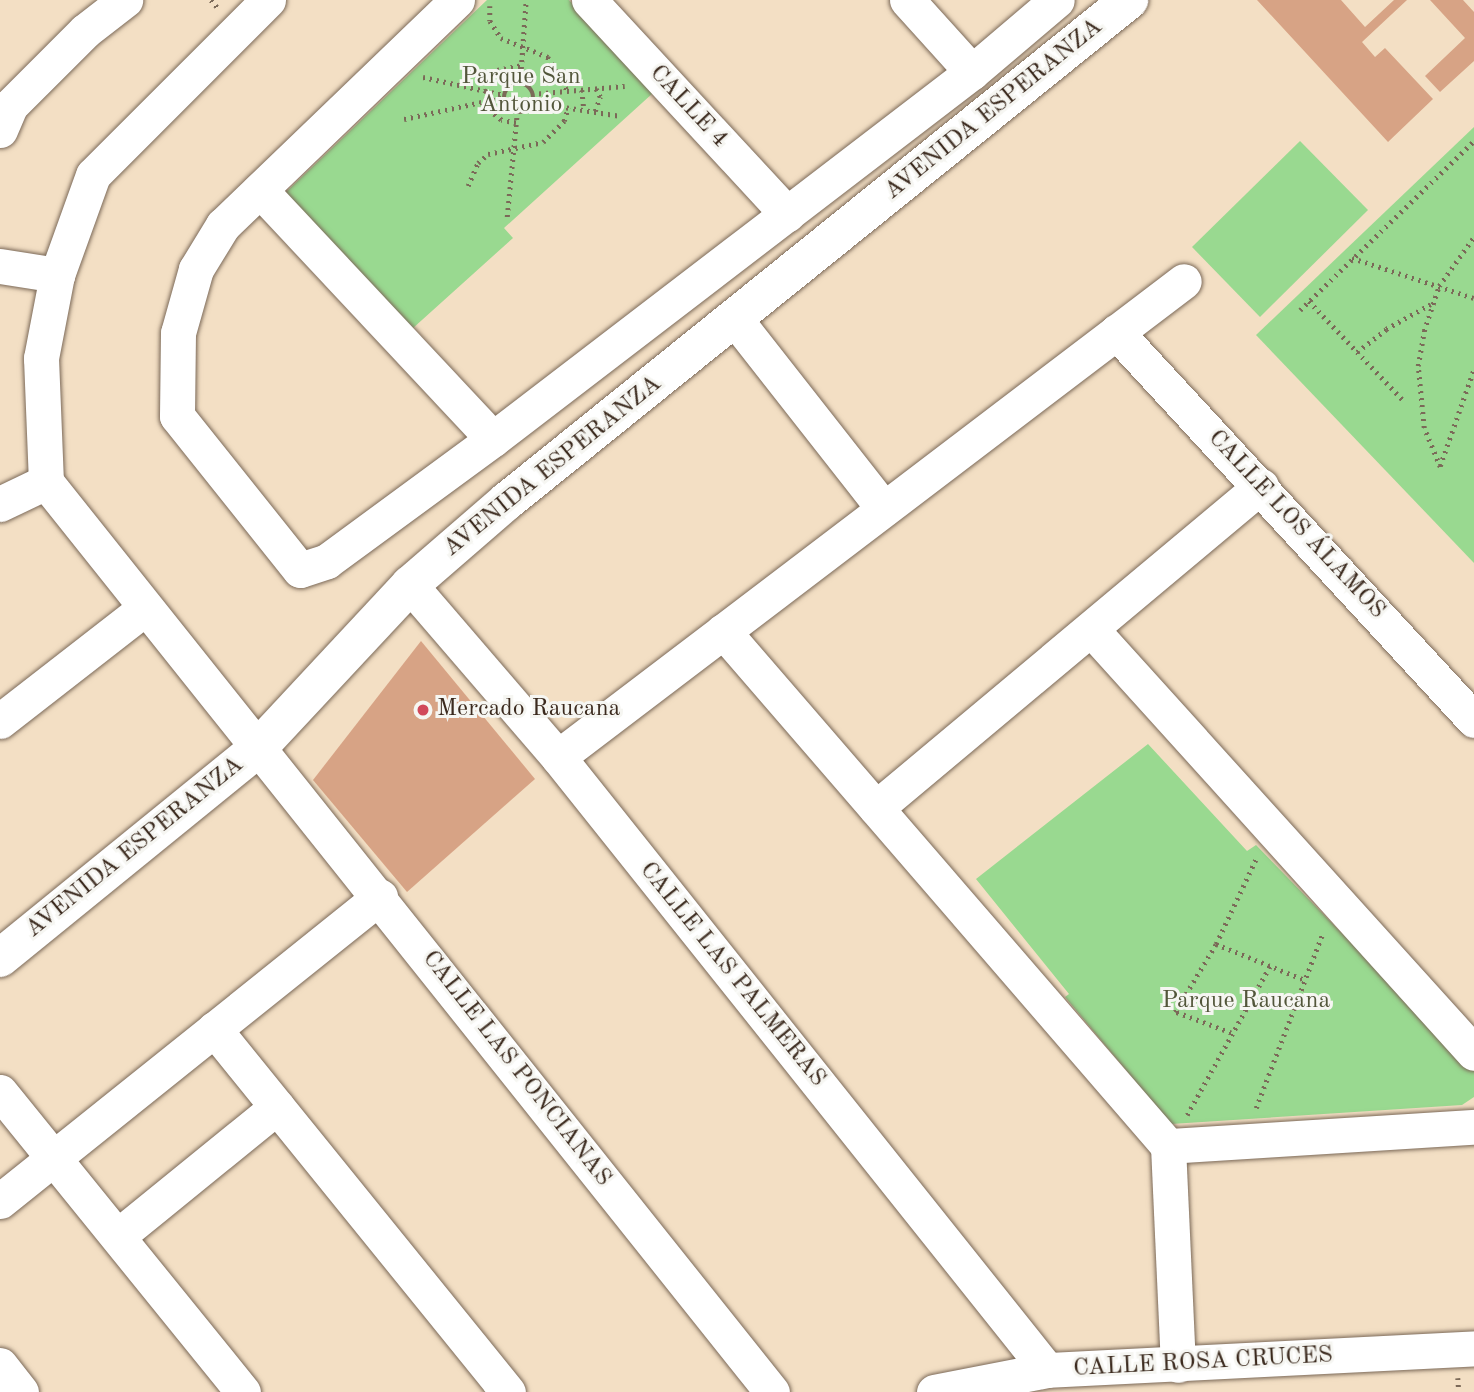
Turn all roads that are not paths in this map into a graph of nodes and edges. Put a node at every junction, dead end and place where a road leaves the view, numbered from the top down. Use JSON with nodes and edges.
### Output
{"nodes":[{"id":1,"x":125,"y":0,"type":"edge"},
{"id":2,"x":268,"y":0,"type":"edge"},
{"id":3,"x":457,"y":0,"type":"edge"},
{"id":4,"x":589,"y":0,"type":"edge"},
{"id":5,"x":906,"y":0,"type":"edge"},
{"id":6,"x":1057,"y":0,"type":"edge"},
{"id":7,"x":1129,"y":0,"type":"edge"},
{"id":8,"x":972,"y":72,"type":"junction"},
{"id":9,"x":0,"y":130,"type":"edge"},
{"id":10,"x":260,"y":190,"type":"junction"},
{"id":11,"x":787,"y":214,"type":"junction"},
{"id":12,"x":0,"y":266,"type":"edge"},
{"id":13,"x":57,"y":275,"type":"junction"},
{"id":14,"x":1184,"y":281,"type":"dead end"},
{"id":15,"x":735,"y":319,"type":"junction"},
{"id":16,"x":1116,"y":332,"type":"junction"},
{"id":17,"x":493,"y":439,"type":"junction"},
{"id":18,"x":46,"y":482,"type":"junction"},
{"id":19,"x":1261,"y":486,"type":"junction"},
{"id":20,"x":0,"y":504,"type":"edge"},
{"id":21,"x":884,"y":509,"type":"junction"},
{"id":22,"x":410,"y":585,"type":"junction"},
{"id":23,"x":144,"y":609,"type":"junction"},
{"id":24,"x":1091,"y":629,"type":"junction"},
{"id":25,"x":723,"y":631,"type":"junction"},
{"id":26,"x":1474,"y":720,"type":"edge"},
{"id":27,"x":0,"y":722,"type":"edge"},
{"id":28,"x":258,"y":748,"type":"junction"},
{"id":29,"x":558,"y":757,"type":"junction"},
{"id":30,"x":876,"y":808,"type":"junction"},
{"id":31,"x":380,"y":897,"type":"junction"},
{"id":32,"x":0,"y":958,"type":"edge"},
{"id":33,"x":214,"y":1029,"type":"junction"},
{"id":34,"x":1474,"y":1053,"type":"edge"},
{"id":35,"x":0,"y":1092,"type":"edge"},
{"id":36,"x":277,"y":1107,"type":"junction"},
{"id":37,"x":1474,"y":1127,"type":"edge"},
{"id":38,"x":1168,"y":1146,"type":"junction"},
{"id":39,"x":55,"y":1159,"type":"junction"},
{"id":40,"x":0,"y":1201,"type":"edge"},
{"id":41,"x":118,"y":1236,"type":"junction"},
{"id":42,"x":1474,"y":1348,"type":"edge"},
{"id":43,"x":1178,"y":1364,"type":"junction"},
{"id":44,"x":0,"y":1365,"type":"edge"},
{"id":45,"x":1047,"y":1370,"type":"junction"},
{"id":46,"x":21,"y":1392,"type":"edge"},
{"id":47,"x":243,"y":1392,"type":"edge"},
{"id":48,"x":508,"y":1392,"type":"edge"},
{"id":49,"x":772,"y":1392,"type":"edge"},
{"id":50,"x":934,"y":1392,"type":"edge"}],
"edges":[{"from":1,"to":9,"type":"street"},
{"from":2,"to":13,"type":"street"},
{"from":3,"to":10,"type":"street"},
{"from":4,"to":11,"type":"street","name":"CALLE 4"},
{"from":5,"to":8,"type":"street"},
{"from":6,"to":8,"type":"street"},
{"from":7,"to":15,"type":"street","name":"AVENIDA ESPERANZA"},
{"from":8,"to":11,"type":"street"},
{"from":10,"to":17,"type":"street"},
{"from":10,"to":17,"type":"street"},
{"from":11,"to":17,"type":"street"},
{"from":12,"to":13,"type":"street"},
{"from":13,"to":18,"type":"street"},
{"from":14,"to":16,"type":"street"},
{"from":15,"to":21,"type":"street"},
{"from":15,"to":22,"type":"street","name":"AVENIDA ESPERANZA"},
{"from":16,"to":19,"type":"street","name":"CALLE LOS ÁLAMOS"},
{"from":16,"to":21,"type":"street"},
{"from":18,"to":20,"type":"street"},
{"from":18,"to":23,"type":"street","name":"CALLE LAS PONCIANAS"},
{"from":19,"to":24,"type":"street"},
{"from":19,"to":26,"type":"street","name":"CALLE LOS ÁLAMOS"},
{"from":21,"to":25,"type":"street"},
{"from":22,"to":28,"type":"street","name":"AVENIDA ESPERANZA"},
{"from":22,"to":29,"type":"street","name":"CALLE LAS PALMERAS"},
{"from":23,"to":27,"type":"street"},
{"from":23,"to":28,"type":"street","name":"CALLE LAS PONCIANAS"},
{"from":24,"to":30,"type":"street"},
{"from":24,"to":34,"type":"street"},
{"from":25,"to":29,"type":"street"},
{"from":25,"to":30,"type":"street"},
{"from":28,"to":31,"type":"street","name":"CALLE LAS PONCIANAS"},
{"from":28,"to":32,"type":"street","name":"AVENIDA ESPERANZA"},
{"from":29,"to":45,"type":"street","name":"CALLE LAS PALMERAS"},
{"from":30,"to":38,"type":"street"},
{"from":31,"to":33,"type":"street"},
{"from":31,"to":49,"type":"street","name":"CALLE LAS PONCIANAS"},
{"from":33,"to":36,"type":"street"},
{"from":33,"to":39,"type":"street"},
{"from":35,"to":39,"type":"street"},
{"from":36,"to":41,"type":"street"},
{"from":36,"to":48,"type":"street"},
{"from":37,"to":38,"type":"street"},
{"from":38,"to":43,"type":"street"},
{"from":39,"to":40,"type":"street"},
{"from":39,"to":41,"type":"street"},
{"from":41,"to":47,"type":"street"},
{"from":42,"to":43,"type":"street","name":"CALLE ROSA CRUCES"},
{"from":43,"to":45,"type":"street","name":"CALLE ROSA CRUCES"},
{"from":44,"to":46,"type":"street"},
{"from":45,"to":50,"type":"street","name":"CALLE ROSA CRUCES"}]}
